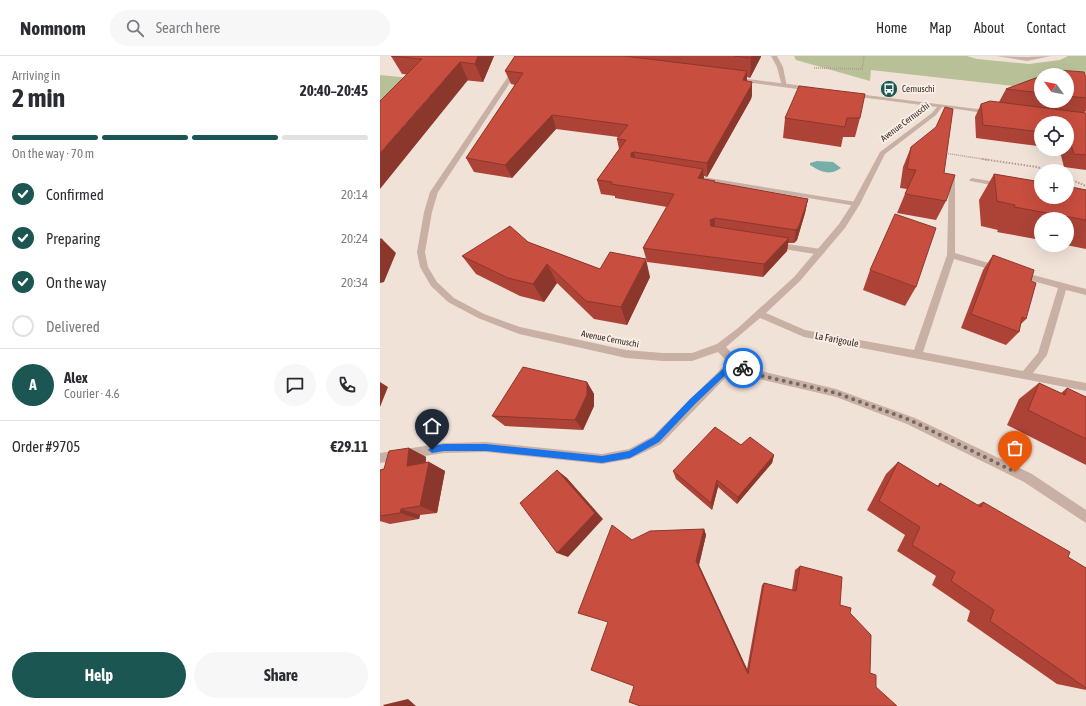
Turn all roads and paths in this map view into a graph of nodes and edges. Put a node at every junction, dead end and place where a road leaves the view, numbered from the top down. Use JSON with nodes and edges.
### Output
{"nodes":[{"id":1,"x":518,"y":56,"type":"edge"},
{"id":2,"x":774,"y":56,"type":"edge"},
{"id":3,"x":864,"y":56,"type":"edge"},
{"id":4,"x":999,"y":56,"type":"edge"},
{"id":5,"x":1048,"y":56,"type":"edge"},
{"id":6,"x":780,"y":67,"type":"junction"},
{"id":7,"x":731,"y":79,"type":"edge"},
{"id":8,"x":785,"y":86,"type":"junction"},
{"id":9,"x":815,"y":90,"type":"edge"},
{"id":10,"x":846,"y":94,"type":"edge"},
{"id":11,"x":940,"y":106,"type":"junction"},
{"id":12,"x":1000,"y":113,"type":"edge"},
{"id":13,"x":944,"y":153,"type":"edge"},
{"id":14,"x":1034,"y":167,"type":"edge"},
{"id":15,"x":952,"y":177,"type":"edge"},
{"id":16,"x":692,"y":178,"type":"edge"},
{"id":17,"x":972,"y":180,"type":"dead end"},
{"id":18,"x":1074,"y":181,"type":"edge"},
{"id":19,"x":1010,"y":186,"type":"edge"},
{"id":20,"x":1086,"y":186,"type":"edge"},
{"id":21,"x":856,"y":204,"type":"junction"},
{"id":22,"x":768,"y":244,"type":"edge"},
{"id":23,"x":821,"y":252,"type":"junction"},
{"id":24,"x":952,"y":255,"type":"junction"},
{"id":25,"x":1063,"y":287,"type":"junction"},
{"id":26,"x":1086,"y":292,"type":"edge"},
{"id":27,"x":759,"y":314,"type":"junction"},
{"id":28,"x":720,"y":347,"type":"junction"},
{"id":29,"x":917,"y":354,"type":"junction"},
{"id":30,"x":734,"y":362,"type":"junction"},
{"id":31,"x":1025,"y":375,"type":"junction"},
{"id":32,"x":1086,"y":386,"type":"edge"},
{"id":33,"x":380,"y":458,"type":"edge"},
{"id":34,"x":1086,"y":517,"type":"edge"}],
"edges":[{"from":1,"to":28,"type":"street","name":"Avenue Cernuschi"},
{"from":2,"to":6,"type":"street"},
{"from":3,"to":6,"type":"path"},
{"from":4,"to":5,"type":"street"},
{"from":6,"to":8,"type":"street"},
{"from":7,"to":8,"type":"street"},
{"from":8,"to":9,"type":"street"},
{"from":10,"to":11,"type":"street","name":"Avenue Cernuschi"},
{"from":11,"to":12,"type":"street","name":"Avenue Cernuschi"},
{"from":11,"to":21,"type":"street","name":"Avenue Cernuschi"},
{"from":13,"to":14,"type":"path"},
{"from":15,"to":24,"type":"street"},
{"from":16,"to":21,"type":"street"},
{"from":17,"to":19,"type":"street"},
{"from":18,"to":20,"type":"path"},
{"from":21,"to":23,"type":"street","name":"Avenue Cernuschi"},
{"from":22,"to":23,"type":"street"},
{"from":23,"to":27,"type":"street","name":"Avenue Cernuschi"},
{"from":24,"to":25,"type":"street"},
{"from":24,"to":29,"type":"street"},
{"from":25,"to":26,"type":"street"},
{"from":25,"to":31,"type":"street"},
{"from":27,"to":28,"type":"street","name":"Avenue Cernuschi"},
{"from":27,"to":29,"type":"street","name":"La Farigoule"},
{"from":28,"to":30,"type":"street"},
{"from":29,"to":31,"type":"street","name":"La Farigoule"},
{"from":30,"to":33,"type":"street"},
{"from":30,"to":34,"type":"street"},
{"from":31,"to":32,"type":"street","name":"La Farigoule"}]}
